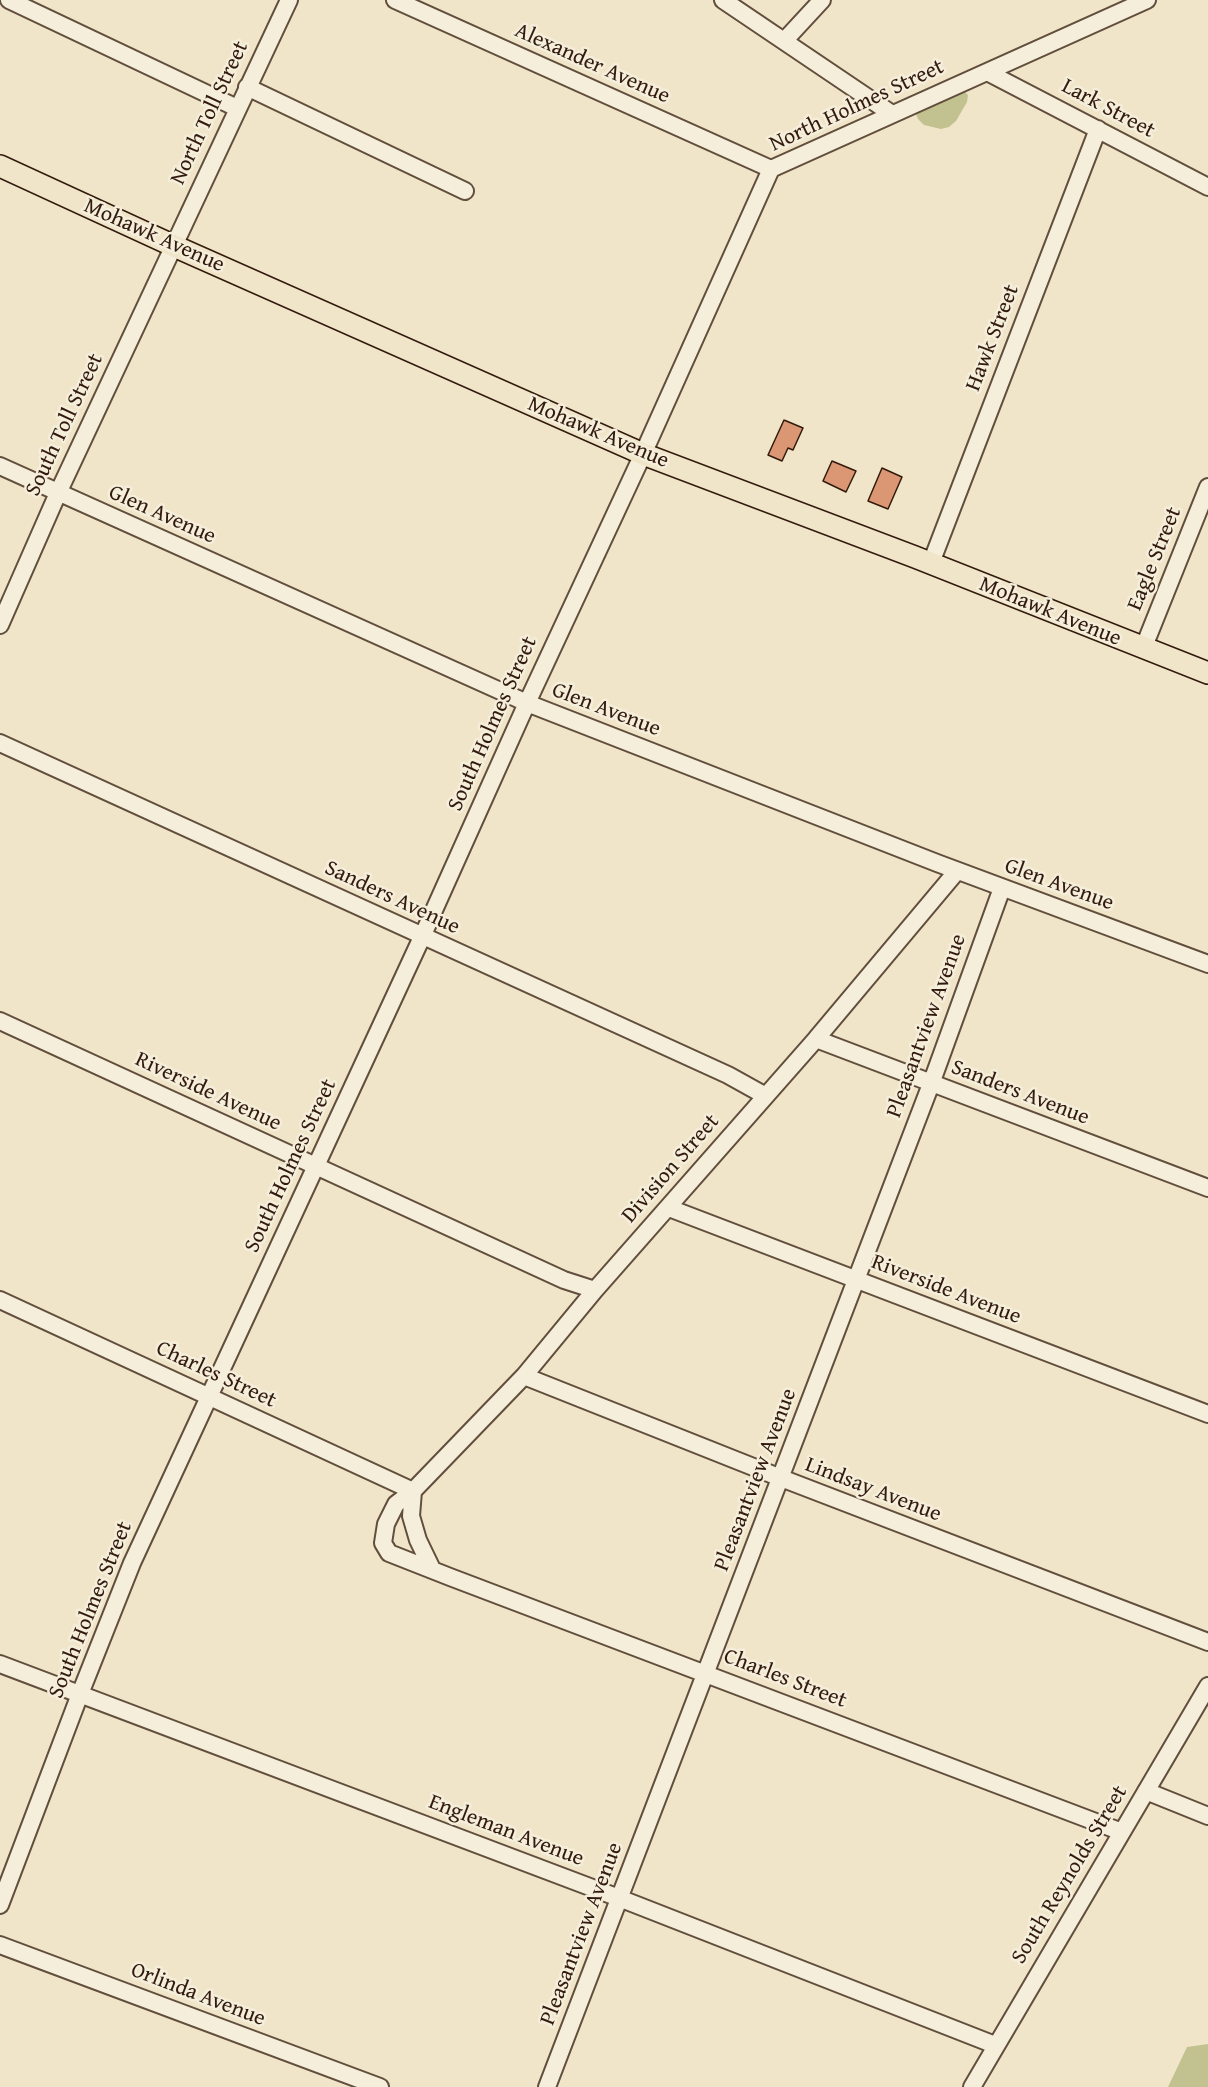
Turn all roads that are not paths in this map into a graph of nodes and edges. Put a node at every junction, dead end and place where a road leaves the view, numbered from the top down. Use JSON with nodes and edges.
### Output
{"nodes":[{"id":1,"x":9,"y":0,"type":"edge"},
{"id":2,"x":289,"y":0,"type":"edge"},
{"id":3,"x":395,"y":0,"type":"edge"},
{"id":4,"x":723,"y":0,"type":"edge"},
{"id":5,"x":822,"y":0,"type":"edge"},
{"id":6,"x":1147,"y":0,"type":"edge"},
{"id":7,"x":785,"y":40,"type":"junction"},
{"id":8,"x":987,"y":72,"type":"junction"},
{"id":9,"x":247,"y":87,"type":"junction"},
{"id":10,"x":237,"y":108,"type":"junction"},
{"id":11,"x":892,"y":114,"type":"junction"},
{"id":12,"x":1098,"y":129,"type":"junction"},
{"id":13,"x":0,"y":166,"type":"edge"},
{"id":14,"x":771,"y":169,"type":"junction"},
{"id":15,"x":1208,"y":187,"type":"edge"},
{"id":16,"x":465,"y":191,"type":"dead end"},
{"id":17,"x":174,"y":246,"type":"junction"},
{"id":18,"x":644,"y":454,"type":"junction"},
{"id":19,"x":0,"y":466,"type":"edge"},
{"id":20,"x":1208,"y":487,"type":"edge"},
{"id":21,"x":58,"y":493,"type":"junction"},
{"id":22,"x":931,"y":563,"type":"junction"},
{"id":23,"x":0,"y":625,"type":"edge"},
{"id":24,"x":1143,"y":649,"type":"junction"},
{"id":25,"x":1208,"y":673,"type":"edge"},
{"id":26,"x":527,"y":703,"type":"junction"},
{"id":27,"x":0,"y":743,"type":"edge"},
{"id":28,"x":957,"y":870,"type":"junction"},
{"id":29,"x":1002,"y":888,"type":"junction"},
{"id":30,"x":422,"y":937,"type":"junction"},
{"id":31,"x":1208,"y":964,"type":"edge"},
{"id":32,"x":0,"y":1021,"type":"edge"},
{"id":33,"x":816,"y":1038,"type":"junction"},
{"id":34,"x":931,"y":1084,"type":"junction"},
{"id":35,"x":764,"y":1095,"type":"junction"},
{"id":36,"x":316,"y":1166,"type":"junction"},
{"id":37,"x":1208,"y":1188,"type":"edge"},
{"id":38,"x":669,"y":1208,"type":"junction"},
{"id":39,"x":855,"y":1279,"type":"junction"},
{"id":40,"x":595,"y":1290,"type":"junction"},
{"id":41,"x":0,"y":1300,"type":"edge"},
{"id":42,"x":524,"y":1376,"type":"junction"},
{"id":43,"x":209,"y":1397,"type":"junction"},
{"id":44,"x":1208,"y":1414,"type":"edge"},
{"id":45,"x":781,"y":1478,"type":"junction"},
{"id":46,"x":413,"y":1491,"type":"junction"},
{"id":47,"x":432,"y":1569,"type":"junction"},
{"id":48,"x":1208,"y":1642,"type":"edge"},
{"id":49,"x":0,"y":1664,"type":"edge"},
{"id":50,"x":706,"y":1673,"type":"junction"},
{"id":51,"x":1208,"y":1686,"type":"edge"},
{"id":52,"x":80,"y":1694,"type":"junction"},
{"id":53,"x":1146,"y":1791,"type":"junction"},
{"id":54,"x":1208,"y":1816,"type":"edge"},
{"id":55,"x":1122,"y":1832,"type":"junction"},
{"id":56,"x":619,"y":1898,"type":"junction"},
{"id":57,"x":0,"y":1905,"type":"edge"},
{"id":58,"x":0,"y":1945,"type":"edge"},
{"id":59,"x":995,"y":2045,"type":"junction"},
{"id":60,"x":380,"y":2087,"type":"edge"},
{"id":61,"x":547,"y":2087,"type":"edge"},
{"id":62,"x":972,"y":2087,"type":"edge"}],
"edges":[{"from":1,"to":10,"type":"street"},
{"from":2,"to":9,"type":"street","name":"North Toll Street"},
{"from":3,"to":14,"type":"street","name":"Alexander Avenue"},
{"from":4,"to":7,"type":"street"},
{"from":5,"to":7,"type":"street"},
{"from":6,"to":8,"type":"street","name":"North Holmes Street"},
{"from":7,"to":11,"type":"street"},
{"from":8,"to":11,"type":"street","name":"North Holmes Street"},
{"from":8,"to":12,"type":"street","name":"Lark Street"},
{"from":9,"to":10,"type":"street","name":"North Toll Street"},
{"from":9,"to":16,"type":"street"},
{"from":10,"to":17,"type":"street","name":"North Toll Street"},
{"from":11,"to":14,"type":"street","name":"North Holmes Street"},
{"from":12,"to":15,"type":"street","name":"Lark Street"},
{"from":12,"to":22,"type":"street","name":"Hawk Street"},
{"from":13,"to":17,"type":"main road","name":"Mohawk Avenue"},
{"from":14,"to":18,"type":"street","name":"North Holmes Street"},
{"from":17,"to":18,"type":"main road","name":"Mohawk Avenue"},
{"from":17,"to":21,"type":"street","name":"South Toll Street"},
{"from":18,"to":22,"type":"main road","name":"Mohawk Avenue"},
{"from":18,"to":26,"type":"street","name":"South Holmes Street"},
{"from":19,"to":21,"type":"street","name":"Glen Avenue"},
{"from":20,"to":24,"type":"street","name":"Eagle Street"},
{"from":21,"to":23,"type":"street","name":"South Toll Street"},
{"from":21,"to":26,"type":"street","name":"Glen Avenue"},
{"from":22,"to":24,"type":"main road","name":"Mohawk Avenue"},
{"from":24,"to":25,"type":"main road","name":"Mohawk Avenue"},
{"from":26,"to":28,"type":"street","name":"Glen Avenue"},
{"from":26,"to":30,"type":"street","name":"South Holmes Street"},
{"from":27,"to":30,"type":"street","name":"Sanders Avenue"},
{"from":28,"to":29,"type":"street","name":"Glen Avenue"},
{"from":28,"to":33,"type":"street","name":"Division Street"},
{"from":29,"to":31,"type":"street","name":"Glen Avenue"},
{"from":29,"to":34,"type":"street","name":"Pleasantview Avenue"},
{"from":30,"to":35,"type":"street","name":"Sanders Avenue"},
{"from":30,"to":36,"type":"street","name":"South Holmes Street"},
{"from":32,"to":36,"type":"street","name":"Riverside Avenue"},
{"from":33,"to":34,"type":"street","name":"Sanders Avenue"},
{"from":33,"to":35,"type":"street","name":"Division Street"},
{"from":34,"to":37,"type":"street","name":"Sanders Avenue"},
{"from":34,"to":39,"type":"street","name":"Pleasantview Avenue"},
{"from":35,"to":38,"type":"street","name":"Division Street"},
{"from":36,"to":40,"type":"street","name":"Riverside Avenue"},
{"from":36,"to":43,"type":"street","name":"South Holmes Street"},
{"from":38,"to":39,"type":"street","name":"Riverside Avenue"},
{"from":38,"to":40,"type":"street","name":"Division Street"},
{"from":39,"to":44,"type":"street","name":"Riverside Avenue"},
{"from":39,"to":45,"type":"street","name":"Pleasantview Avenue"},
{"from":40,"to":42,"type":"street","name":"Division Street"},
{"from":41,"to":43,"type":"street","name":"Charles Street"},
{"from":42,"to":45,"type":"street","name":"Lindsay Avenue"},
{"from":42,"to":46,"type":"street","name":"Division Street"},
{"from":43,"to":46,"type":"street","name":"Charles Street"},
{"from":43,"to":52,"type":"street","name":"South Holmes Street"},
{"from":45,"to":48,"type":"street","name":"Lindsay Avenue"},
{"from":45,"to":50,"type":"street","name":"Pleasantview Avenue"},
{"from":46,"to":47,"type":"street"},
{"from":46,"to":47,"type":"street","name":"Charles Street"},
{"from":47,"to":50,"type":"street","name":"Charles Street"},
{"from":49,"to":52,"type":"street","name":"Engleman Avenue"},
{"from":50,"to":55,"type":"street","name":"Charles Street"},
{"from":50,"to":56,"type":"street","name":"Pleasantview Avenue"},
{"from":51,"to":53,"type":"street","name":"South Reynolds Street"},
{"from":52,"to":56,"type":"street","name":"Engleman Avenue"},
{"from":52,"to":57,"type":"street","name":"South Holmes Street"},
{"from":53,"to":54,"type":"street"},
{"from":53,"to":55,"type":"street","name":"South Reynolds Street"},
{"from":55,"to":59,"type":"street","name":"South Reynolds Street"},
{"from":56,"to":59,"type":"street","name":"Engleman Avenue"},
{"from":56,"to":61,"type":"street","name":"Pleasantview Avenue"},
{"from":58,"to":60,"type":"street","name":"Orlinda Avenue"},
{"from":59,"to":62,"type":"street","name":"South Reynolds Street"}]}
